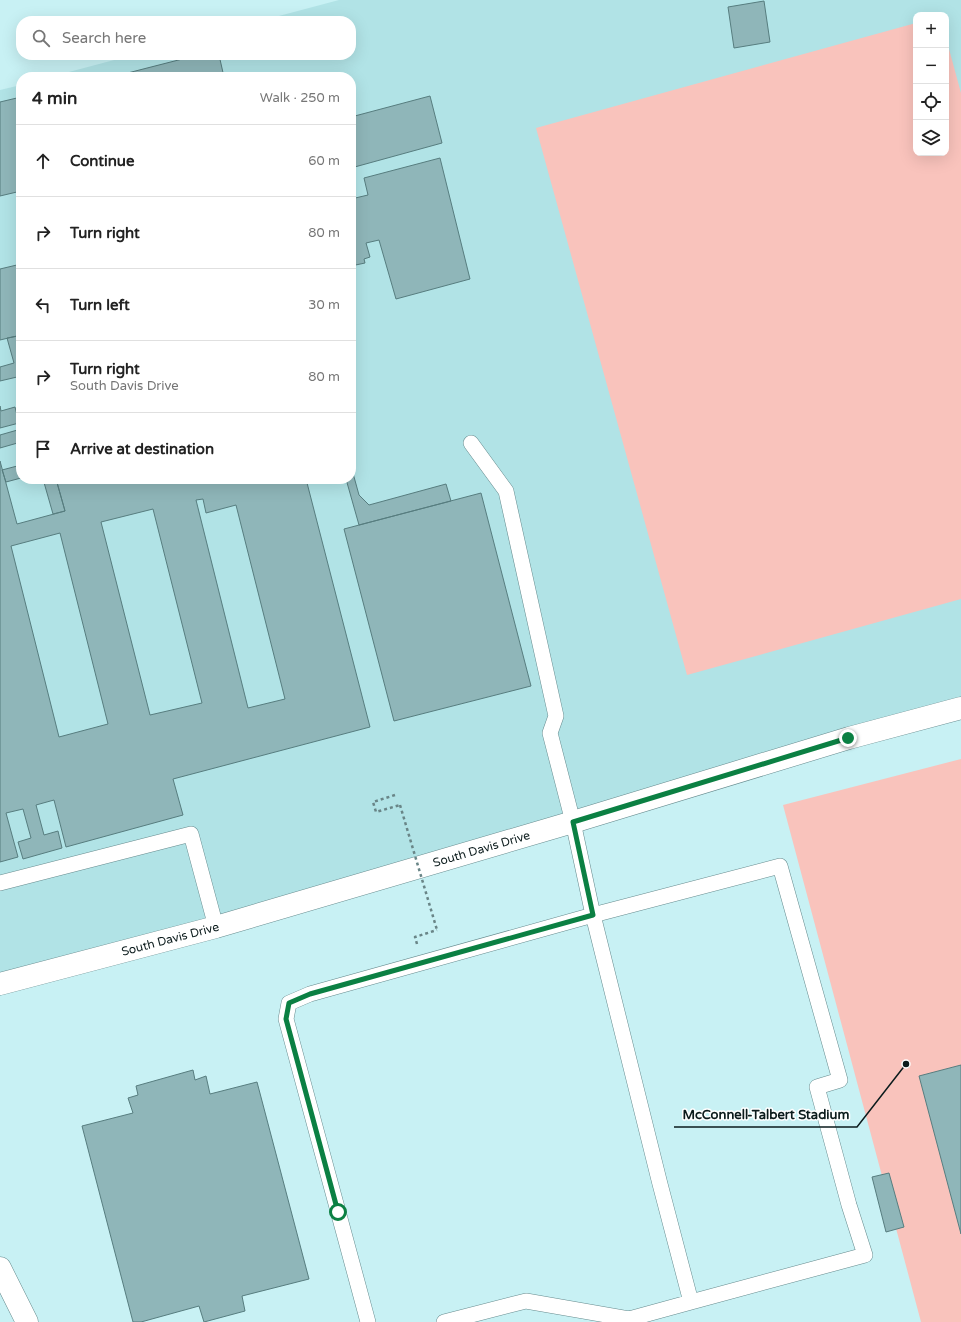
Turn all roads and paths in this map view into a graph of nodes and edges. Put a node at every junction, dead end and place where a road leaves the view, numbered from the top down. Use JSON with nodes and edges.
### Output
{"nodes":[{"id":1,"x":471,"y":443,"type":"dead end"},
{"id":2,"x":961,"y":708,"type":"edge"},
{"id":3,"x":395,"y":795,"type":"dead end"},
{"id":4,"x":573,"y":822,"type":"junction"},
{"id":5,"x":0,"y":883,"type":"edge"},
{"id":6,"x":593,"y":915,"type":"junction"},
{"id":7,"x":216,"y":927,"type":"junction"},
{"id":8,"x":437,"y":930,"type":"dead end"},
{"id":9,"x":0,"y":984,"type":"edge"},
{"id":10,"x":0,"y":1268,"type":"edge"},
{"id":11,"x":690,"y":1302,"type":"junction"},
{"id":12,"x":629,"y":1320,"type":"edge"},
{"id":13,"x":27,"y":1322,"type":"edge"},
{"id":14,"x":368,"y":1322,"type":"edge"},
{"id":15,"x":444,"y":1322,"type":"edge"}],
"edges":[{"from":1,"to":4,"type":"lane"},
{"from":2,"to":4,"type":"street","name":"South Davis Drive"},
{"from":3,"to":8,"type":"path","bridge":true},
{"from":4,"to":6,"type":"lane"},
{"from":4,"to":7,"type":"street","name":"South Davis Drive"},
{"from":5,"to":7,"type":"lane"},
{"from":6,"to":11,"type":"lane"},
{"from":6,"to":11,"type":"lane"},
{"from":6,"to":14,"type":"lane"},
{"from":7,"to":9,"type":"street","name":"South Davis Drive"},
{"from":10,"to":13,"type":"street"},
{"from":11,"to":12,"type":"lane"},
{"from":12,"to":15,"type":"lane"}]}
